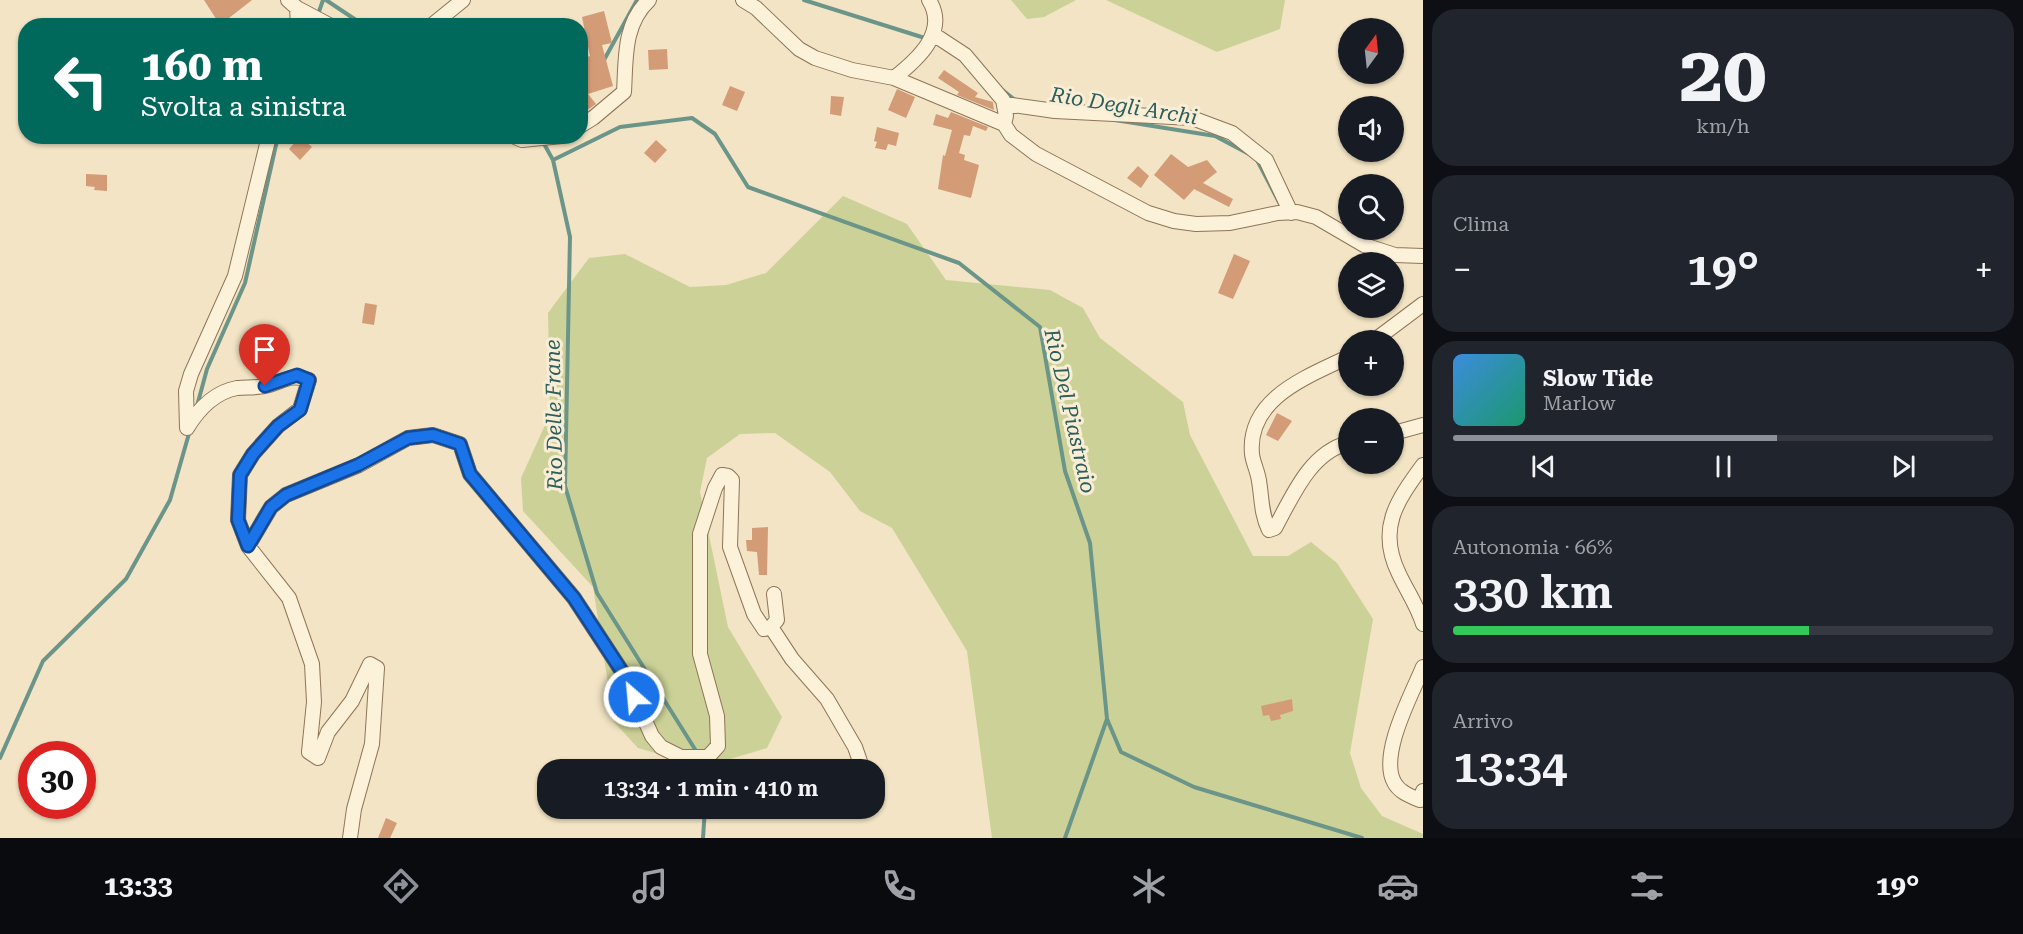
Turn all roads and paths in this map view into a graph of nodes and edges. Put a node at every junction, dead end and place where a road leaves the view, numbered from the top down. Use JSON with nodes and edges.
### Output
{"nodes":[{"id":1,"x":463,"y":0,"type":"edge"},
{"id":2,"x":650,"y":0,"type":"edge"},
{"id":3,"x":743,"y":0,"type":"edge"},
{"id":4,"x":929,"y":0,"type":"edge"},
{"id":5,"x":293,"y":4,"type":"edge"},
{"id":6,"x":317,"y":18,"type":"edge"},
{"id":7,"x":441,"y":18,"type":"edge"},
{"id":8,"x":933,"y":34,"type":"junction"},
{"id":9,"x":894,"y":78,"type":"junction"},
{"id":10,"x":1005,"y":104,"type":"junction"},
{"id":11,"x":588,"y":121,"type":"edge"},
{"id":12,"x":1004,"y":123,"type":"junction"},
{"id":13,"x":267,"y":144,"type":"edge"},
{"id":14,"x":1291,"y":213,"type":"junction"},
{"id":15,"x":1423,"y":256,"type":"edge"},
{"id":16,"x":1423,"y":304,"type":"edge"},
{"id":17,"x":1388,"y":330,"type":"edge"},
{"id":18,"x":1338,"y":362,"type":"edge"},
{"id":19,"x":1423,"y":425,"type":"edge"},
{"id":20,"x":1404,"y":430,"type":"edge"},
{"id":21,"x":1338,"y":445,"type":"edge"},
{"id":22,"x":1423,"y":465,"type":"edge"},
{"id":23,"x":248,"y":546,"type":"junction"},
{"id":24,"x":774,"y":594,"type":"dead end"},
{"id":25,"x":1423,"y":624,"type":"edge"},
{"id":26,"x":771,"y":627,"type":"junction"},
{"id":27,"x":1423,"y":667,"type":"edge"},
{"id":28,"x":859,"y":759,"type":"edge"},
{"id":29,"x":1423,"y":791,"type":"edge"},
{"id":30,"x":350,"y":838,"type":"edge"}],
"edges":[{"from":1,"to":7,"type":"street"},
{"from":2,"to":11,"type":"street"},
{"from":3,"to":9,"type":"street"},
{"from":4,"to":8,"type":"street"},
{"from":5,"to":6,"type":"street"},
{"from":8,"to":9,"type":"street"},
{"from":8,"to":10,"type":"street"},
{"from":9,"to":12,"type":"street"},
{"from":10,"to":12,"type":"street"},
{"from":10,"to":14,"type":"street"},
{"from":12,"to":14,"type":"street"},
{"from":13,"to":23,"type":"street"},
{"from":14,"to":15,"type":"street"},
{"from":16,"to":17,"type":"street"},
{"from":18,"to":21,"type":"street"},
{"from":19,"to":20,"type":"street"},
{"from":22,"to":25,"type":"street"},
{"from":23,"to":26,"type":"street"},
{"from":23,"to":30,"type":"street"},
{"from":24,"to":26,"type":"street"},
{"from":26,"to":28,"type":"street"},
{"from":27,"to":29,"type":"street"}]}
